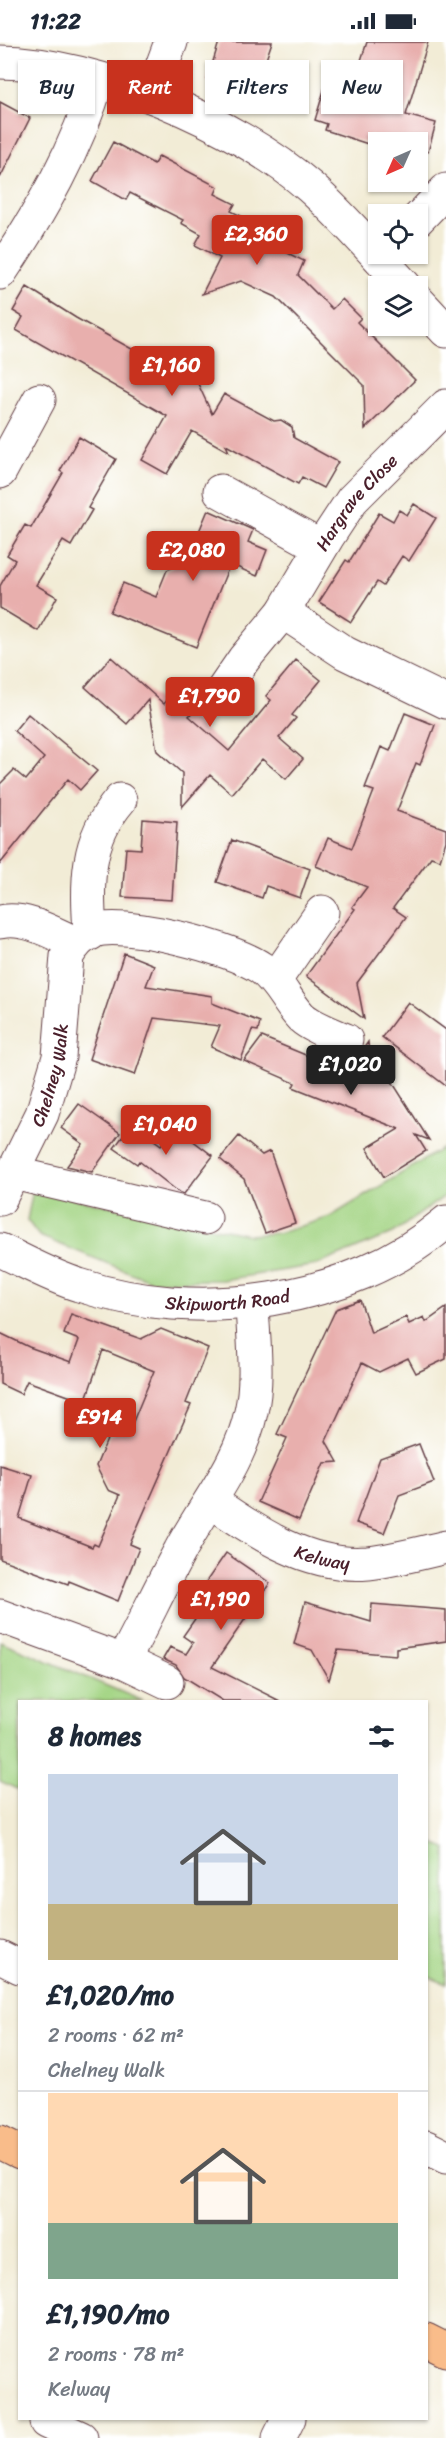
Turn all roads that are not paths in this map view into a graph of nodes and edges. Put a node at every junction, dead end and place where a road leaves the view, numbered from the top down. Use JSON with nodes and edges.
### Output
{"nodes":[{"id":1,"x":171,"y":42,"type":"edge"},
{"id":2,"x":164,"y":60,"type":"edge"},
{"id":3,"x":0,"y":62,"type":"edge"},
{"id":4,"x":98,"y":79,"type":"junction"},
{"id":5,"x":107,"y":82,"type":"edge"},
{"id":6,"x":193,"y":114,"type":"edge"},
{"id":7,"x":446,"y":190,"type":"edge"},
{"id":8,"x":428,"y":209,"type":"edge"},
{"id":9,"x":368,"y":243,"type":"edge"},
{"id":10,"x":387,"y":264,"type":"edge"},
{"id":11,"x":0,"y":273,"type":"edge"},
{"id":12,"x":397,"y":276,"type":"edge"},
{"id":13,"x":428,"y":312,"type":"edge"},
{"id":14,"x":446,"y":331,"type":"edge"},
{"id":15,"x":39,"y":400,"type":"dead end"},
{"id":16,"x":446,"y":406,"type":"edge"},
{"id":17,"x":9,"y":432,"type":"edge"},
{"id":18,"x":0,"y":472,"type":"edge"},
{"id":19,"x":220,"y":491,"type":"dead end"},
{"id":20,"x":321,"y":547,"type":"junction"},
{"id":21,"x":283,"y":612,"type":"junction"},
{"id":22,"x":220,"y":694,"type":"dead end"},
{"id":23,"x":446,"y":702,"type":"edge"},
{"id":24,"x":120,"y":800,"type":"dead end"},
{"id":25,"x":322,"y":912,"type":"dead end"},
{"id":26,"x":0,"y":922,"type":"edge"},
{"id":27,"x":82,"y":939,"type":"junction"},
{"id":28,"x":275,"y":980,"type":"junction"},
{"id":29,"x":346,"y":1040,"type":"dead end"},
{"id":30,"x":7,"y":1186,"type":"edge"},
{"id":31,"x":205,"y":1218,"type":"dead end"},
{"id":32,"x":446,"y":1222,"type":"edge"},
{"id":33,"x":0,"y":1250,"type":"edge"},
{"id":34,"x":252,"y":1302,"type":"junction"},
{"id":35,"x":211,"y":1501,"type":"junction"},
{"id":36,"x":446,"y":1547,"type":"edge"},
{"id":37,"x":0,"y":1616,"type":"edge"},
{"id":38,"x":123,"y":1661,"type":"junction"},
{"id":39,"x":167,"y":1682,"type":"dead end"},
{"id":40,"x":0,"y":1957,"type":"edge"},
{"id":41,"x":18,"y":1965,"type":"edge"},
{"id":42,"x":0,"y":2142,"type":"edge"},
{"id":43,"x":428,"y":2148,"type":"edge"},
{"id":44,"x":18,"y":2151,"type":"edge"},
{"id":45,"x":446,"y":2157,"type":"edge"},
{"id":46,"x":428,"y":2341,"type":"edge"},
{"id":47,"x":446,"y":2350,"type":"edge"},
{"id":48,"x":288,"y":2420,"type":"edge"},
{"id":49,"x":46,"y":2422,"type":"dead end"},
{"id":50,"x":81,"y":2438,"type":"edge"},
{"id":51,"x":279,"y":2438,"type":"edge"}],
"edges":[{"from":1,"to":2,"type":"street"},
{"from":3,"to":4,"type":"street"},
{"from":4,"to":5,"type":"street"},
{"from":4,"to":11,"type":"street"},
{"from":6,"to":9,"type":"street"},
{"from":7,"to":8,"type":"street"},
{"from":10,"to":12,"type":"street"},
{"from":13,"to":14,"type":"street"},
{"from":15,"to":17,"type":"street"},
{"from":16,"to":20,"type":"street","name":"Hargrave Close"},
{"from":17,"to":18,"type":"street"},
{"from":19,"to":20,"type":"street"},
{"from":20,"to":21,"type":"street","name":"Hargrave Close"},
{"from":21,"to":22,"type":"street","name":"Hargrave Close"},
{"from":21,"to":23,"type":"street"},
{"from":24,"to":27,"type":"street","name":"Chelney Walk"},
{"from":25,"to":28,"type":"street"},
{"from":26,"to":27,"type":"street"},
{"from":27,"to":28,"type":"street"},
{"from":27,"to":30,"type":"street","name":"Chelney Walk"},
{"from":28,"to":29,"type":"street"},
{"from":30,"to":31,"type":"street"},
{"from":32,"to":34,"type":"street","name":"Skipworth Road"},
{"from":33,"to":34,"type":"street","name":"Skipworth Road"},
{"from":34,"to":35,"type":"street"},
{"from":35,"to":36,"type":"street","name":"Kelway"},
{"from":35,"to":38,"type":"street"},
{"from":37,"to":38,"type":"street"},
{"from":38,"to":39,"type":"street"},
{"from":40,"to":41,"type":"street"},
{"from":42,"to":44,"type":"main road"},
{"from":43,"to":45,"type":"street"},
{"from":46,"to":47,"type":"main road"},
{"from":48,"to":51,"type":"street"},
{"from":49,"to":50,"type":"street"}]}
